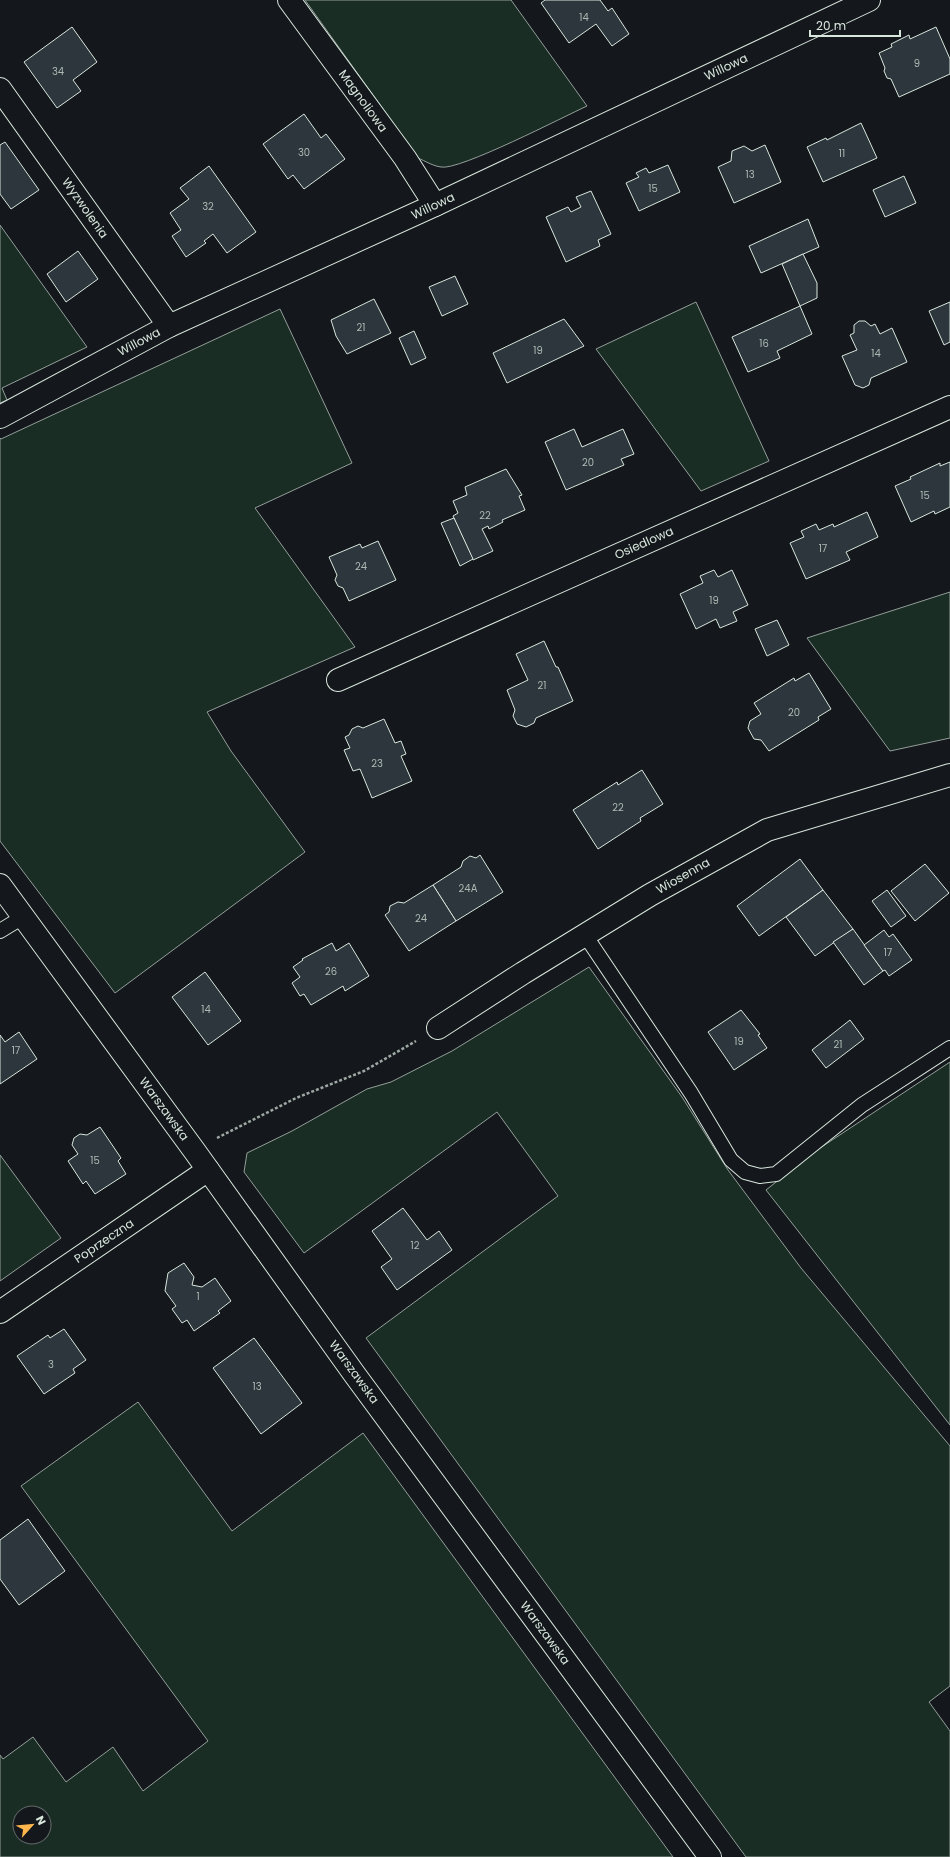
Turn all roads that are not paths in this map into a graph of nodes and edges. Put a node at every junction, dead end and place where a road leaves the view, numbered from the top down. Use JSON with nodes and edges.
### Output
{"nodes":[{"id":1,"x":289,"y":0,"type":"edge"},
{"id":2,"x":869,"y":0,"type":"edge"},
{"id":3,"x":0,"y":89,"type":"edge"},
{"id":4,"x":434,"y":205,"type":"junction"},
{"id":5,"x":170,"y":326,"type":"junction"},
{"id":6,"x":950,"y":407,"type":"edge"},
{"id":7,"x":0,"y":417,"type":"edge"},
{"id":8,"x":338,"y":680,"type":"dead end"},
{"id":9,"x":950,"y":775,"type":"edge"},
{"id":10,"x":0,"y":885,"type":"edge"},
{"id":11,"x":23,"y":916,"type":"junction"},
{"id":12,"x":0,"y":931,"type":"edge"},
{"id":13,"x":585,"y":935,"type":"junction"},
{"id":14,"x":438,"y":1028,"type":"road end"},
{"id":15,"x":950,"y":1048,"type":"edge"},
{"id":16,"x":202,"y":1161,"type":"junction"},
{"id":17,"x":0,"y":1312,"type":"edge"},
{"id":18,"x":710,"y":1857,"type":"edge"}],
"edges":[{"from":1,"to":4,"type":"street","name":"Magnoliowa"},
{"from":2,"to":4,"type":"street","name":"Willowa"},
{"from":3,"to":5,"type":"street","name":"Wyzwolenia"},
{"from":4,"to":5,"type":"street","name":"Willowa"},
{"from":5,"to":7,"type":"street","name":"Willowa"},
{"from":6,"to":8,"type":"street","name":"Osiedlowa"},
{"from":9,"to":13,"type":"street","name":"Wiosenna"},
{"from":10,"to":11,"type":"street","name":"Warszawska"},
{"from":11,"to":12,"type":"lane"},
{"from":11,"to":16,"type":"street","name":"Warszawska"},
{"from":13,"to":14,"type":"street","name":"Wiosenna"},
{"from":13,"to":15,"type":"lane"},
{"from":16,"to":17,"type":"street","name":"Poprzeczna"},
{"from":16,"to":18,"type":"street","name":"Warszawska"}]}
